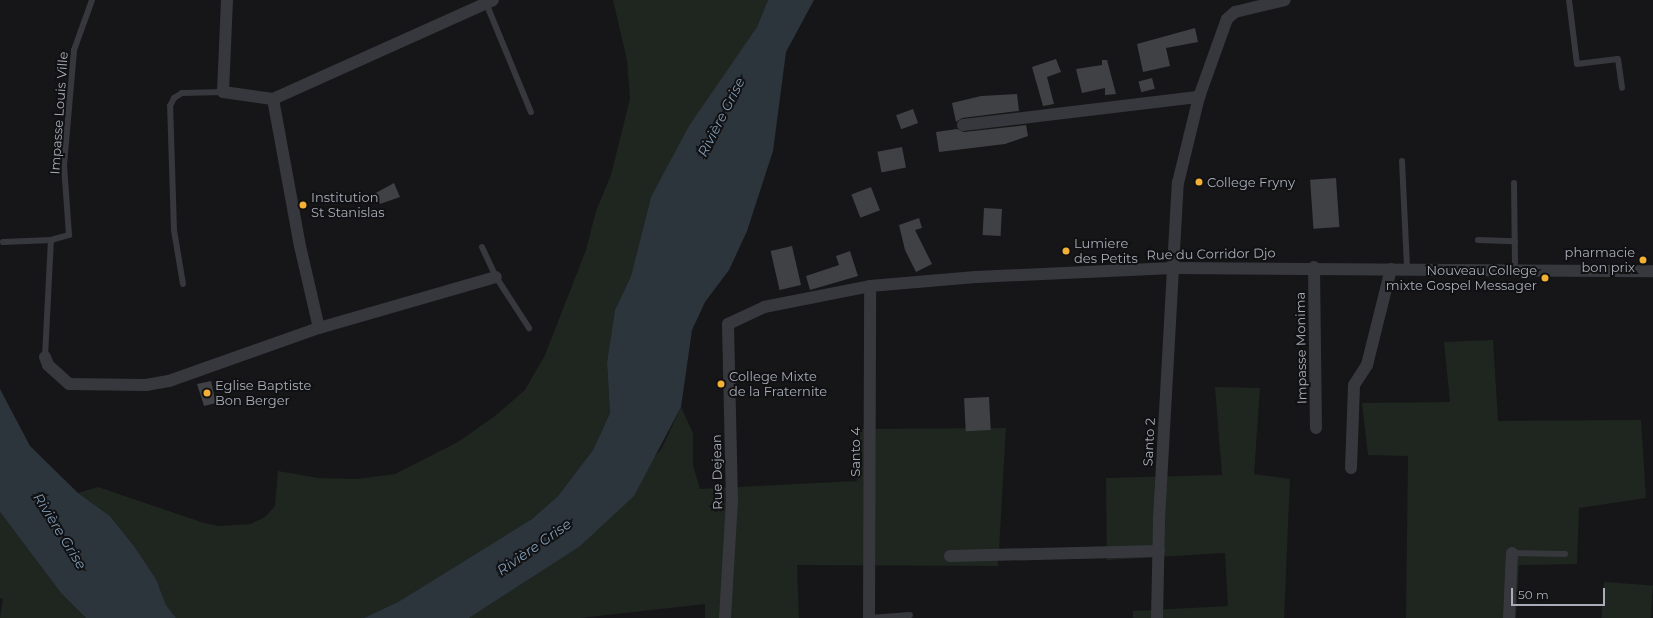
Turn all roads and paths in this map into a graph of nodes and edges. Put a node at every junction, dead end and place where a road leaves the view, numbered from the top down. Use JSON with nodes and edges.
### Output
{"nodes":[{"id":1,"x":92,"y":0,"type":"edge"},
{"id":2,"x":227,"y":0,"type":"edge"},
{"id":3,"x":1285,"y":0,"type":"edge"},
{"id":4,"x":1569,"y":0,"type":"edge"},
{"id":5,"x":490,"y":2,"type":"edge"},
{"id":6,"x":1622,"y":88,"type":"dead end"},
{"id":7,"x":223,"y":92,"type":"junction"},
{"id":8,"x":1199,"y":97,"type":"junction"},
{"id":9,"x":273,"y":100,"type":"junction"},
{"id":10,"x":531,"y":112,"type":"dead end"},
{"id":11,"x":963,"y":125,"type":"dead end"},
{"id":12,"x":1402,"y":161,"type":"dead end"},
{"id":13,"x":1514,"y":183,"type":"dead end"},
{"id":14,"x":51,"y":240,"type":"junction"},
{"id":15,"x":1478,"y":240,"type":"dead end"},
{"id":16,"x":3,"y":242,"type":"dead end"},
{"id":17,"x":1515,"y":242,"type":"junction"},
{"id":18,"x":482,"y":247,"type":"dead end"},
{"id":19,"x":1314,"y":267,"type":"junction"},
{"id":20,"x":1173,"y":268,"type":"junction"},
{"id":21,"x":1391,"y":269,"type":"junction"},
{"id":22,"x":1408,"y":269,"type":"junction"},
{"id":23,"x":1515,"y":270,"type":"junction"},
{"id":24,"x":1653,"y":271,"type":"edge"},
{"id":25,"x":496,"y":276,"type":"junction"},
{"id":26,"x":182,"y":284,"type":"dead end"},
{"id":27,"x":870,"y":286,"type":"junction"},
{"id":28,"x":728,"y":324,"type":"joint"},
{"id":29,"x":319,"y":328,"type":"junction"},
{"id":30,"x":528,"y":328,"type":"dead end"},
{"id":31,"x":45,"y":357,"type":"joint"},
{"id":32,"x":1316,"y":428,"type":"dead end"},
{"id":33,"x":1351,"y":468,"type":"dead end"},
{"id":34,"x":1159,"y":551,"type":"junction"},
{"id":35,"x":1512,"y":553,"type":"joint"},
{"id":36,"x":1565,"y":554,"type":"dead end"},
{"id":37,"x":950,"y":556,"type":"dead end"},
{"id":38,"x":910,"y":615,"type":"dead end"},
{"id":39,"x":725,"y":618,"type":"edge"},
{"id":40,"x":869,"y":618,"type":"edge"},
{"id":41,"x":1157,"y":618,"type":"edge"},
{"id":42,"x":1509,"y":618,"type":"edge"}],
"edges":[{"from":1,"to":14,"type":"lane","name":"Impasse Louis Ville"},
{"from":2,"to":7,"type":"street"},
{"from":3,"to":8,"type":"street","name":"Santo 2"},
{"from":4,"to":6,"type":"lane"},
{"from":5,"to":9,"type":"street"},
{"from":5,"to":10,"type":"lane"},
{"from":7,"to":9,"type":"street"},
{"from":7,"to":26,"type":"lane"},
{"from":8,"to":11,"type":"street"},
{"from":8,"to":20,"type":"street","name":"Santo 2"},
{"from":9,"to":29,"type":"street"},
{"from":12,"to":22,"type":"lane"},
{"from":13,"to":17,"type":"lane"},
{"from":14,"to":16,"type":"lane","name":"Impasse Louis Ville"},
{"from":14,"to":31,"type":"lane"},
{"from":15,"to":17,"type":"lane"},
{"from":17,"to":23,"type":"lane"},
{"from":18,"to":25,"type":"lane"},
{"from":19,"to":20,"type":"street","name":"Rue du Corridor Djo"},
{"from":19,"to":21,"type":"street","name":"Rue du Corridor Djo"},
{"from":19,"to":32,"type":"street","name":"Impasse Monima"},
{"from":20,"to":27,"type":"street","name":"Rue du Corridor Djo"},
{"from":20,"to":34,"type":"street","name":"Santo 2"},
{"from":21,"to":22,"type":"street","name":"Rue du Corridor Djo"},
{"from":21,"to":33,"type":"street"},
{"from":22,"to":23,"type":"street","name":"Rue du Corridor Djo"},
{"from":23,"to":24,"type":"street","name":"Rue du Corridor Djo"},
{"from":25,"to":29,"type":"street"},
{"from":25,"to":30,"type":"lane"},
{"from":27,"to":28,"type":"street","name":"Rue du Corridor Djo"},
{"from":27,"to":40,"type":"street","name":"Santo 4"},
{"from":28,"to":39,"type":"street","name":"Rue Dejean"},
{"from":29,"to":31,"type":"street"},
{"from":34,"to":37,"type":"street"},
{"from":34,"to":41,"type":"street","name":"Santo 2"},
{"from":35,"to":36,"type":"lane"},
{"from":35,"to":42,"type":"street"},
{"from":38,"to":40,"type":"lane"}]}
